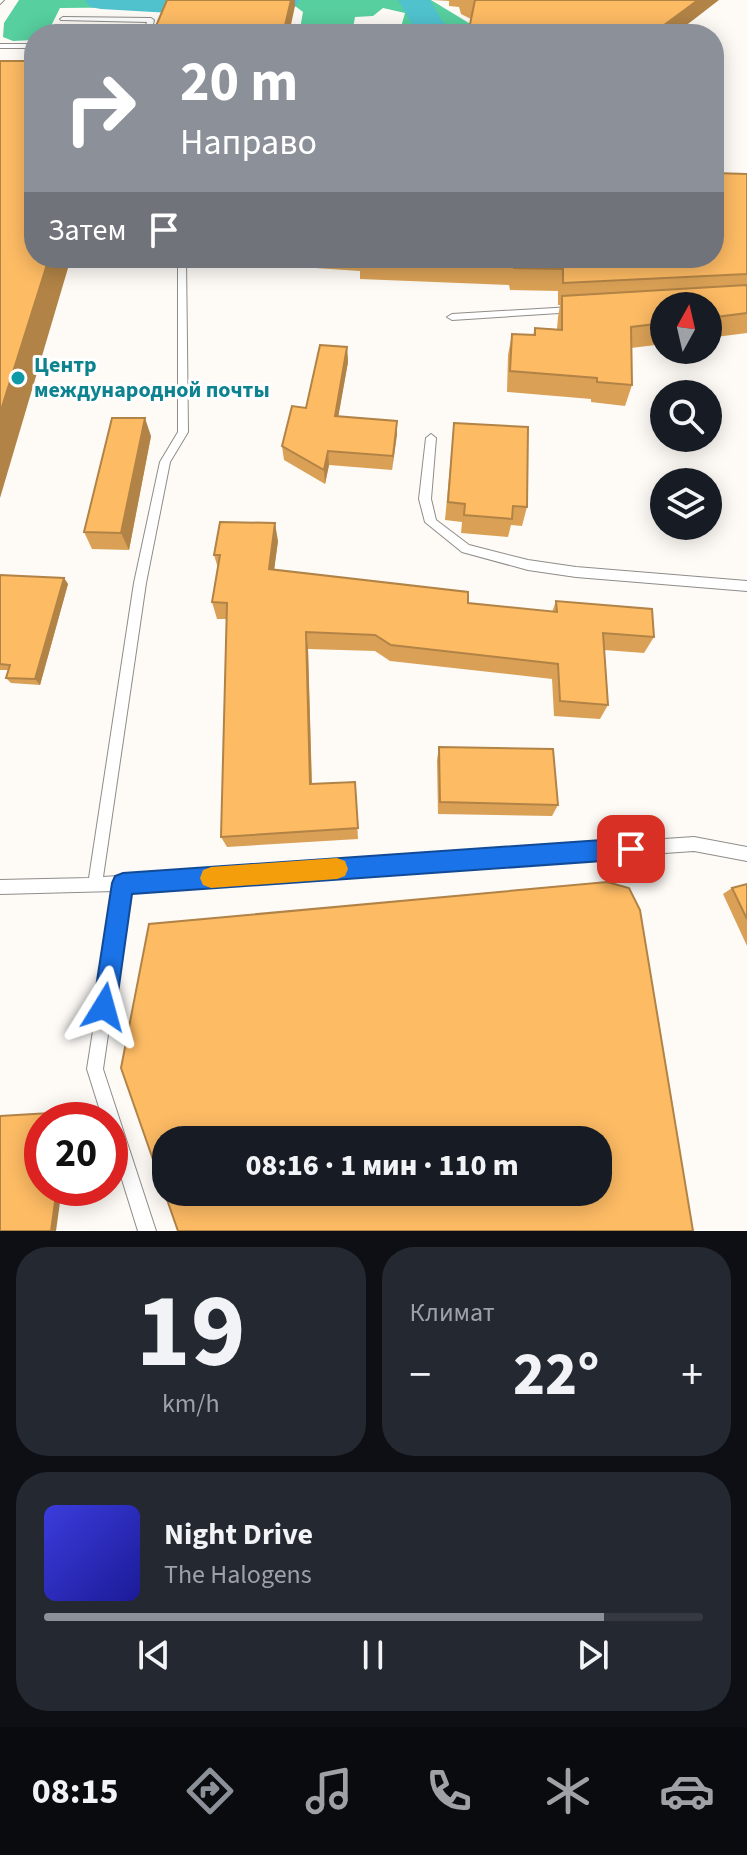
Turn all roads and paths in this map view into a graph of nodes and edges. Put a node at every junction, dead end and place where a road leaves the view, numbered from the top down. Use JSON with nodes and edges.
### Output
{"nodes":[{"id":1,"x":63,"y":19,"type":"dead end"},
{"id":2,"x":150,"y":24,"type":"edge"},
{"id":3,"x":0,"y":46,"type":"edge"},
{"id":4,"x":24,"y":46,"type":"edge"},
{"id":5,"x":182,"y":268,"type":"edge"},
{"id":6,"x":592,"y":309,"type":"edge"},
{"id":7,"x":452,"y":317,"type":"dead end"},
{"id":8,"x":431,"y":438,"type":"dead end"},
{"id":9,"x":747,"y":586,"type":"edge"},
{"id":10,"x":747,"y":854,"type":"edge"},
{"id":11,"x":123,"y":883,"type":"junction"},
{"id":12,"x":95,"y":885,"type":"junction"},
{"id":13,"x":0,"y":887,"type":"edge"},
{"id":14,"x":147,"y":1231,"type":"edge"}],
"edges":[{"from":1,"to":2,"type":"lane"},
{"from":3,"to":4,"type":"lane"},
{"from":5,"to":12,"type":"lane"},
{"from":6,"to":7,"type":"lane"},
{"from":8,"to":9,"type":"lane"},
{"from":10,"to":11,"type":"lane"},
{"from":11,"to":12,"type":"lane"},
{"from":11,"to":14,"type":"lane"},
{"from":12,"to":13,"type":"lane"}]}
